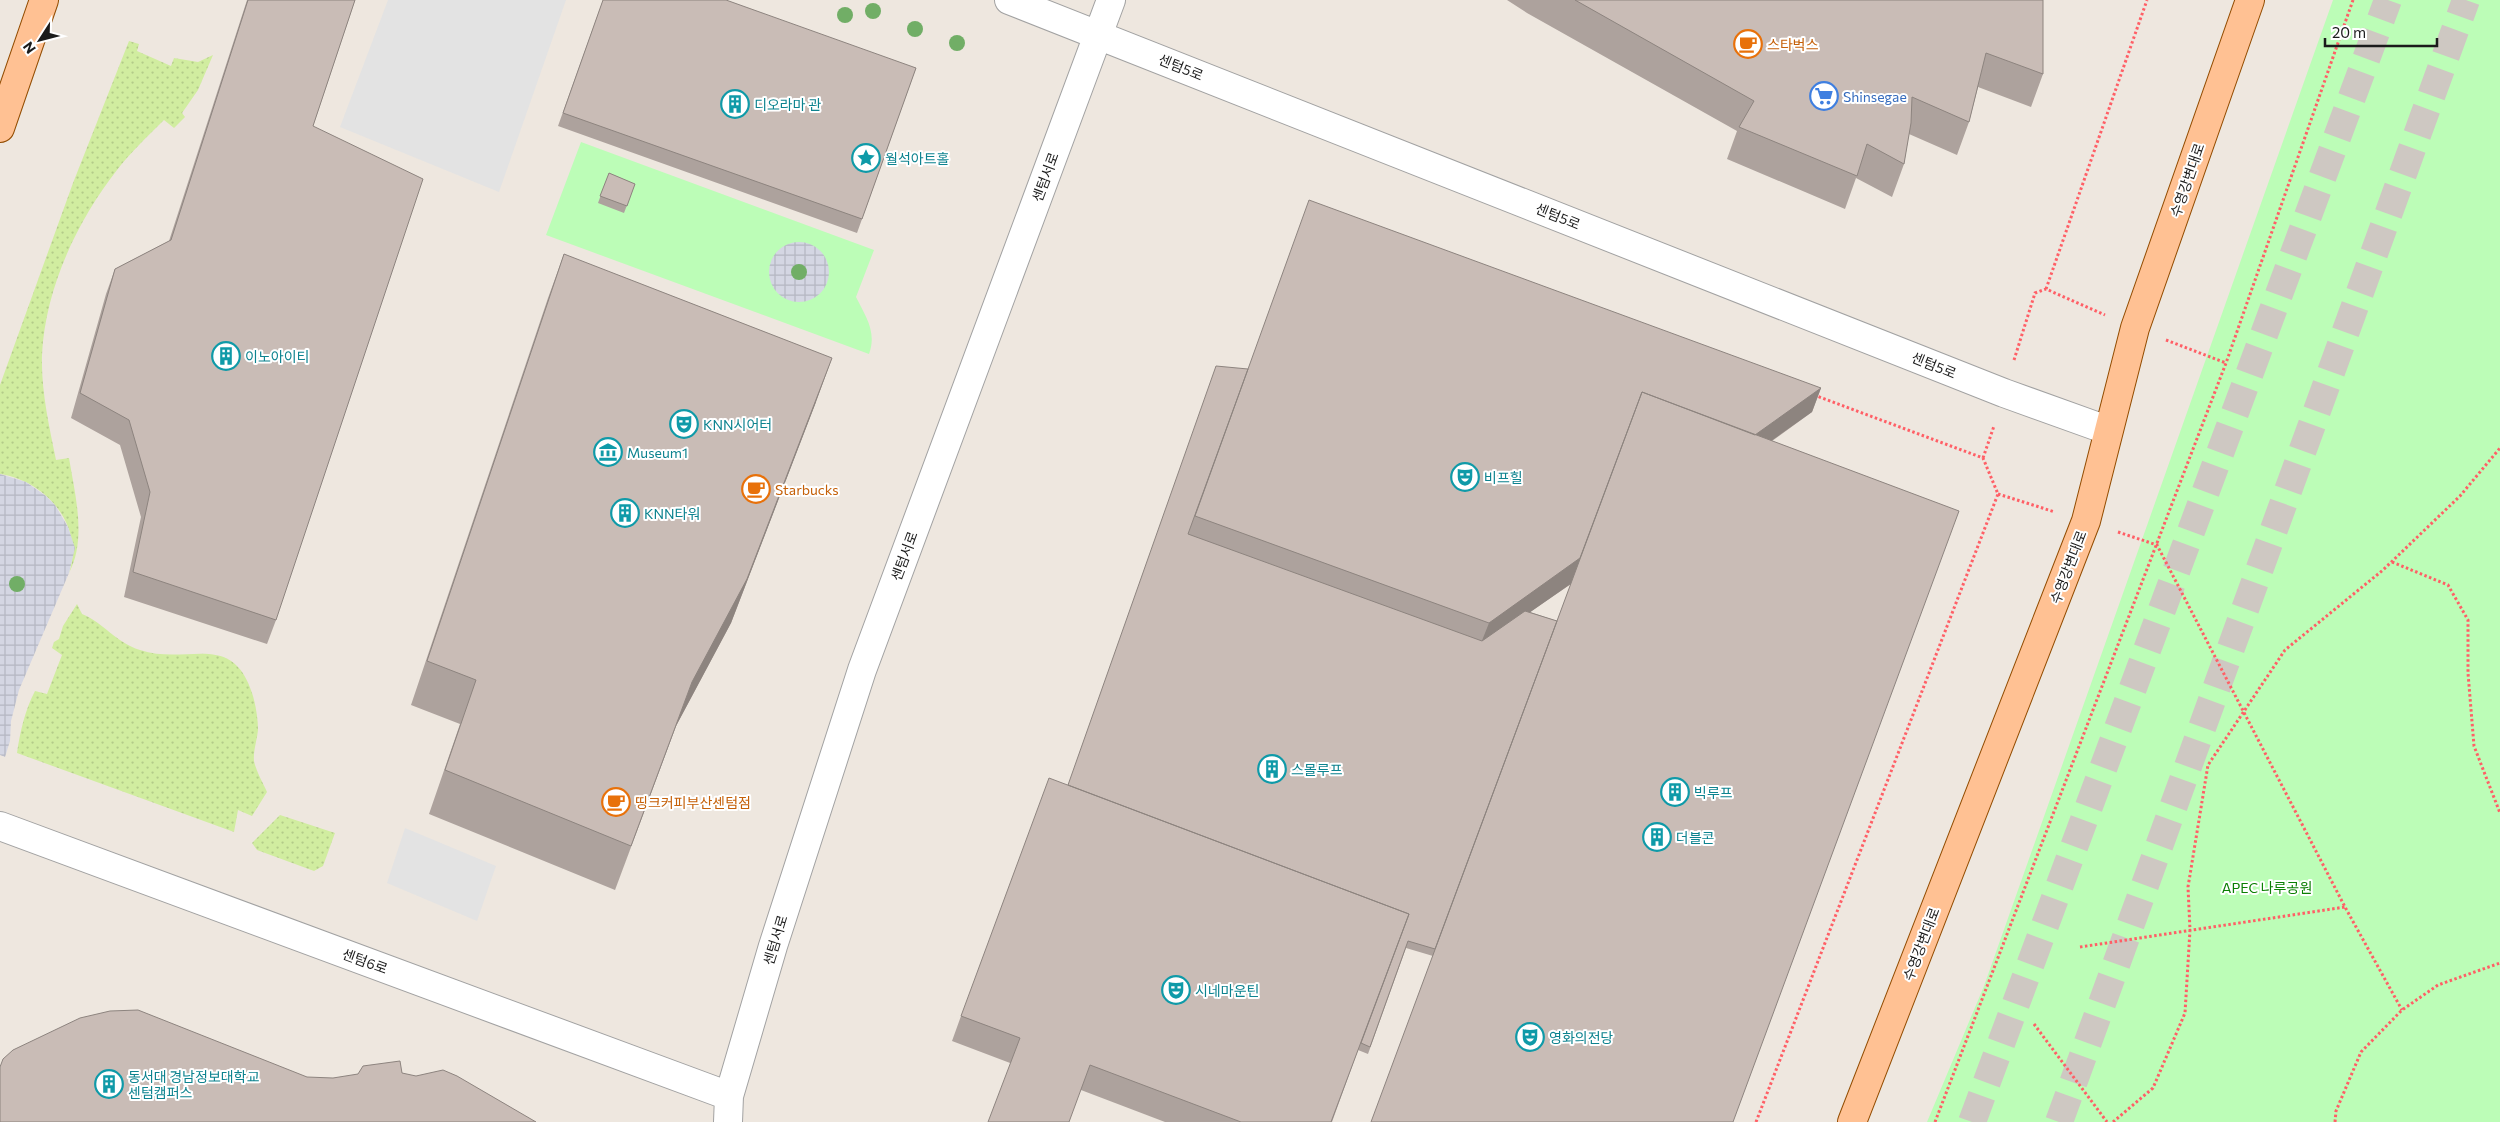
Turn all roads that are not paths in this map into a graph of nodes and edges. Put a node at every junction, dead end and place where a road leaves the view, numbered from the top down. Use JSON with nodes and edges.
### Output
{"nodes":[{"id":1,"x":44,"y":0,"type":"edge"},
{"id":2,"x":1009,"y":0,"type":"edge"},
{"id":3,"x":1110,"y":0,"type":"edge"},
{"id":4,"x":2250,"y":0,"type":"edge"},
{"id":5,"x":1098,"y":34,"type":"junction"},
{"id":6,"x":0,"y":128,"type":"edge"},
{"id":7,"x":2107,"y":430,"type":"junction"},
{"id":8,"x":0,"y":826,"type":"edge"},
{"id":9,"x":729,"y":1109,"type":"edge"},
{"id":10,"x":1852,"y":1122,"type":"edge"}],
"edges":[{"from":1,"to":6,"type":"main road"},
{"from":2,"to":5,"type":"street","name":"센텀5로"},
{"from":3,"to":5,"type":"street","name":"센텀서로"},
{"from":4,"to":7,"type":"main road","name":"수영강변대로"},
{"from":5,"to":7,"type":"street","name":"센텀5로"},
{"from":5,"to":9,"type":"street","name":"센텀서로"},
{"from":7,"to":10,"type":"main road","name":"수영강변대로"},
{"from":8,"to":9,"type":"street","name":"센텀6로"}]}
